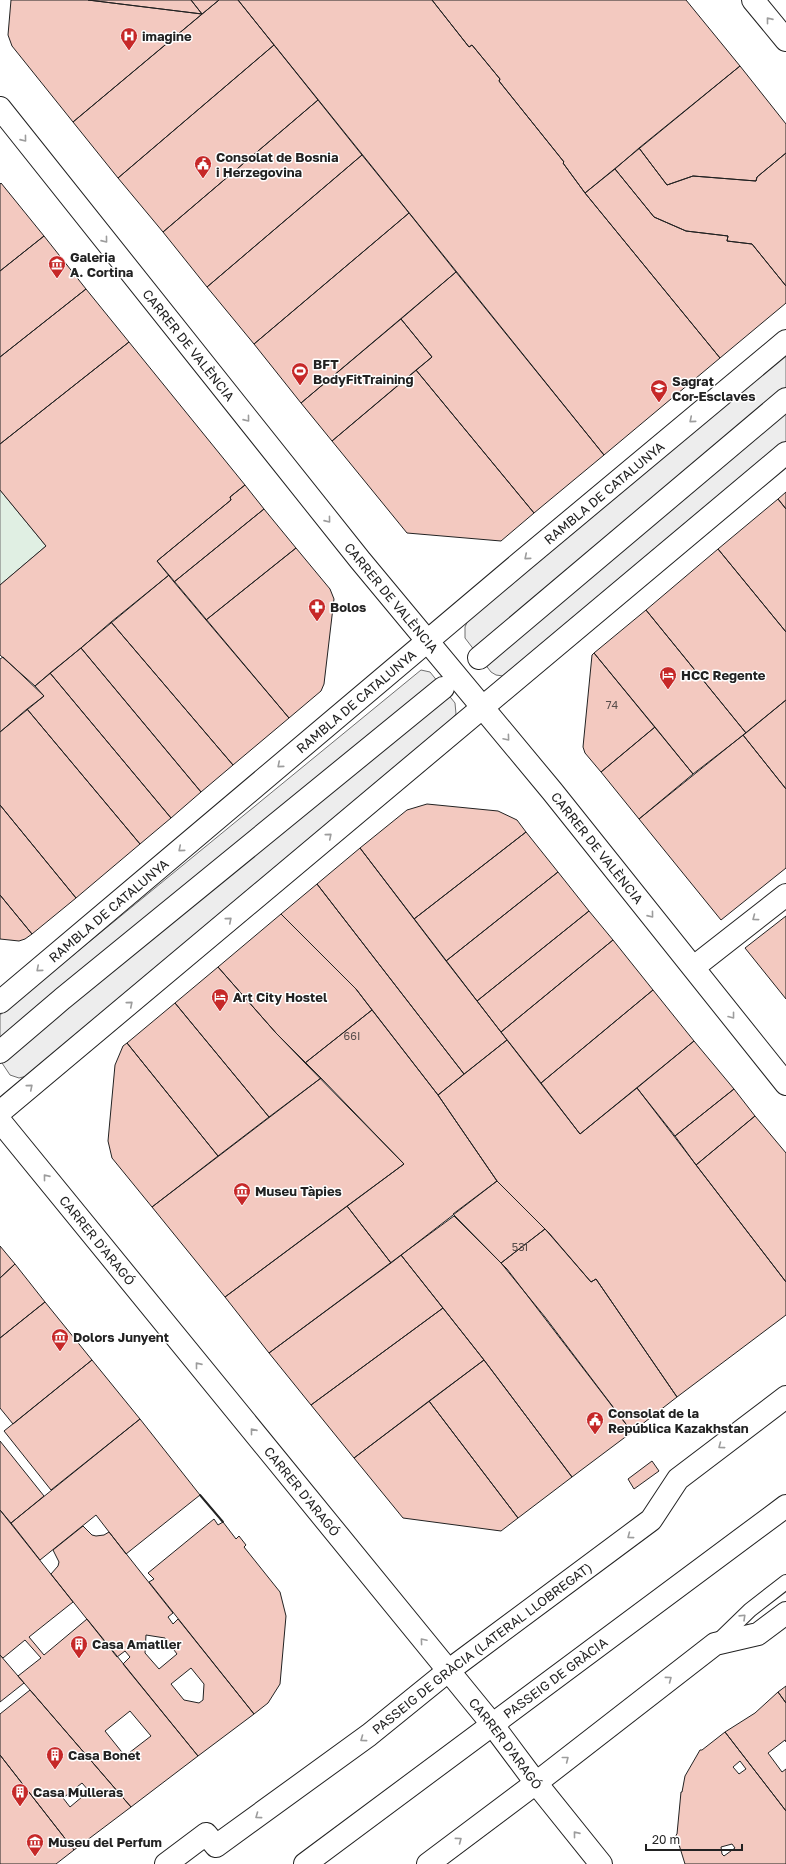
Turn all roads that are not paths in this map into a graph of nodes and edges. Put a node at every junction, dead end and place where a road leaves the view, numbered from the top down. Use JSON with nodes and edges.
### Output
{"nodes":[{"id":1,"x":753,"y":0,"type":"edge"},
{"id":2,"x":786,"y":40,"type":"edge"},
{"id":3,"x":0,"y":108,"type":"edge"},
{"id":4,"x":786,"y":341,"type":"edge"},
{"id":5,"x":786,"y":400,"type":"edge"},
{"id":6,"x":786,"y":453,"type":"edge"},
{"id":7,"x":428,"y":641,"type":"junction"},
{"id":8,"x":479,"y":658,"type":"dead end"},
{"id":9,"x":443,"y":688,"type":"dead end"},
{"id":10,"x":482,"y":708,"type":"junction"},
{"id":11,"x":786,"y":895,"type":"edge"},
{"id":12,"x":694,"y":968,"type":"junction"},
{"id":13,"x":0,"y":1002,"type":"edge"},
{"id":14,"x":0,"y":1052,"type":"edge"},
{"id":15,"x":786,"y":1084,"type":"edge"},
{"id":16,"x":0,"y":1112,"type":"edge"},
{"id":17,"x":0,"y":1121,"type":"edge"},
{"id":18,"x":786,"y":1397,"type":"edge"},
{"id":19,"x":786,"y":1506,"type":"edge"},
{"id":20,"x":786,"y":1582,"type":"edge"},
{"id":21,"x":786,"y":1613,"type":"edge"},
{"id":22,"x":715,"y":1644,"type":"junction"},
{"id":23,"x":448,"y":1671,"type":"junction"},
{"id":24,"x":492,"y":1724,"type":"junction"},
{"id":25,"x":536,"y":1783,"type":"junction"},
{"id":26,"x":166,"y":1864,"type":"edge"},
{"id":27,"x":305,"y":1864,"type":"edge"},
{"id":28,"x":428,"y":1864,"type":"edge"},
{"id":29,"x":601,"y":1864,"type":"edge"}],
"edges":[{"from":2,"to":1,"type":"street","one_way":true},
{"from":3,"to":7,"type":"street","name":"CARRER DE VALÈNCIA","one_way":true},
{"from":4,"to":7,"type":"street","name":"RAMBLA DE CATALUNYA","one_way":true},
{"from":5,"to":8,"type":"street"},
{"from":6,"to":10,"type":"street"},
{"from":7,"to":10,"type":"street","name":"CARRER DE VALÈNCIA"},
{"from":7,"to":13,"type":"street","name":"RAMBLA DE CATALUNYA","one_way":true},
{"from":9,"to":14,"type":"street"},
{"from":10,"to":12,"type":"street","name":"CARRER DE VALÈNCIA","one_way":true},
{"from":16,"to":10,"type":"street","one_way":true},
{"from":11,"to":12,"type":"street","one_way":true},
{"from":12,"to":15,"type":"street","name":"CARRER DE VALÈNCIA","one_way":true},
{"from":23,"to":17,"type":"street","name":"CARRER D'ARAGÓ","one_way":true},
{"from":18,"to":23,"type":"street","name":"PASSEIG DE GRÀCIA (LATERAL LLOBREGAT)","one_way":true},
{"from":19,"to":24,"type":"street","name":"PASSEIG DE GRÀCIA"},
{"from":22,"to":20,"type":"lane","one_way":true},
{"from":21,"to":22,"type":"street"},
{"from":25,"to":22,"type":"street","one_way":true},
{"from":23,"to":24,"type":"street","name":"CARRER D'ARAGÓ"},
{"from":23,"to":26,"type":"street","name":"PASSEIG DE GRÀCIA (LATERAL LLOBREGAT)","one_way":true},
{"from":24,"to":25,"type":"street","name":"CARRER D'ARAGÓ"},
{"from":24,"to":27,"type":"street","name":"PASSEIG DE GRÀCIA"},
{"from":28,"to":25,"type":"street","one_way":true},
{"from":29,"to":25,"type":"street","name":"CARRER D'ARAGÓ","one_way":true}]}
